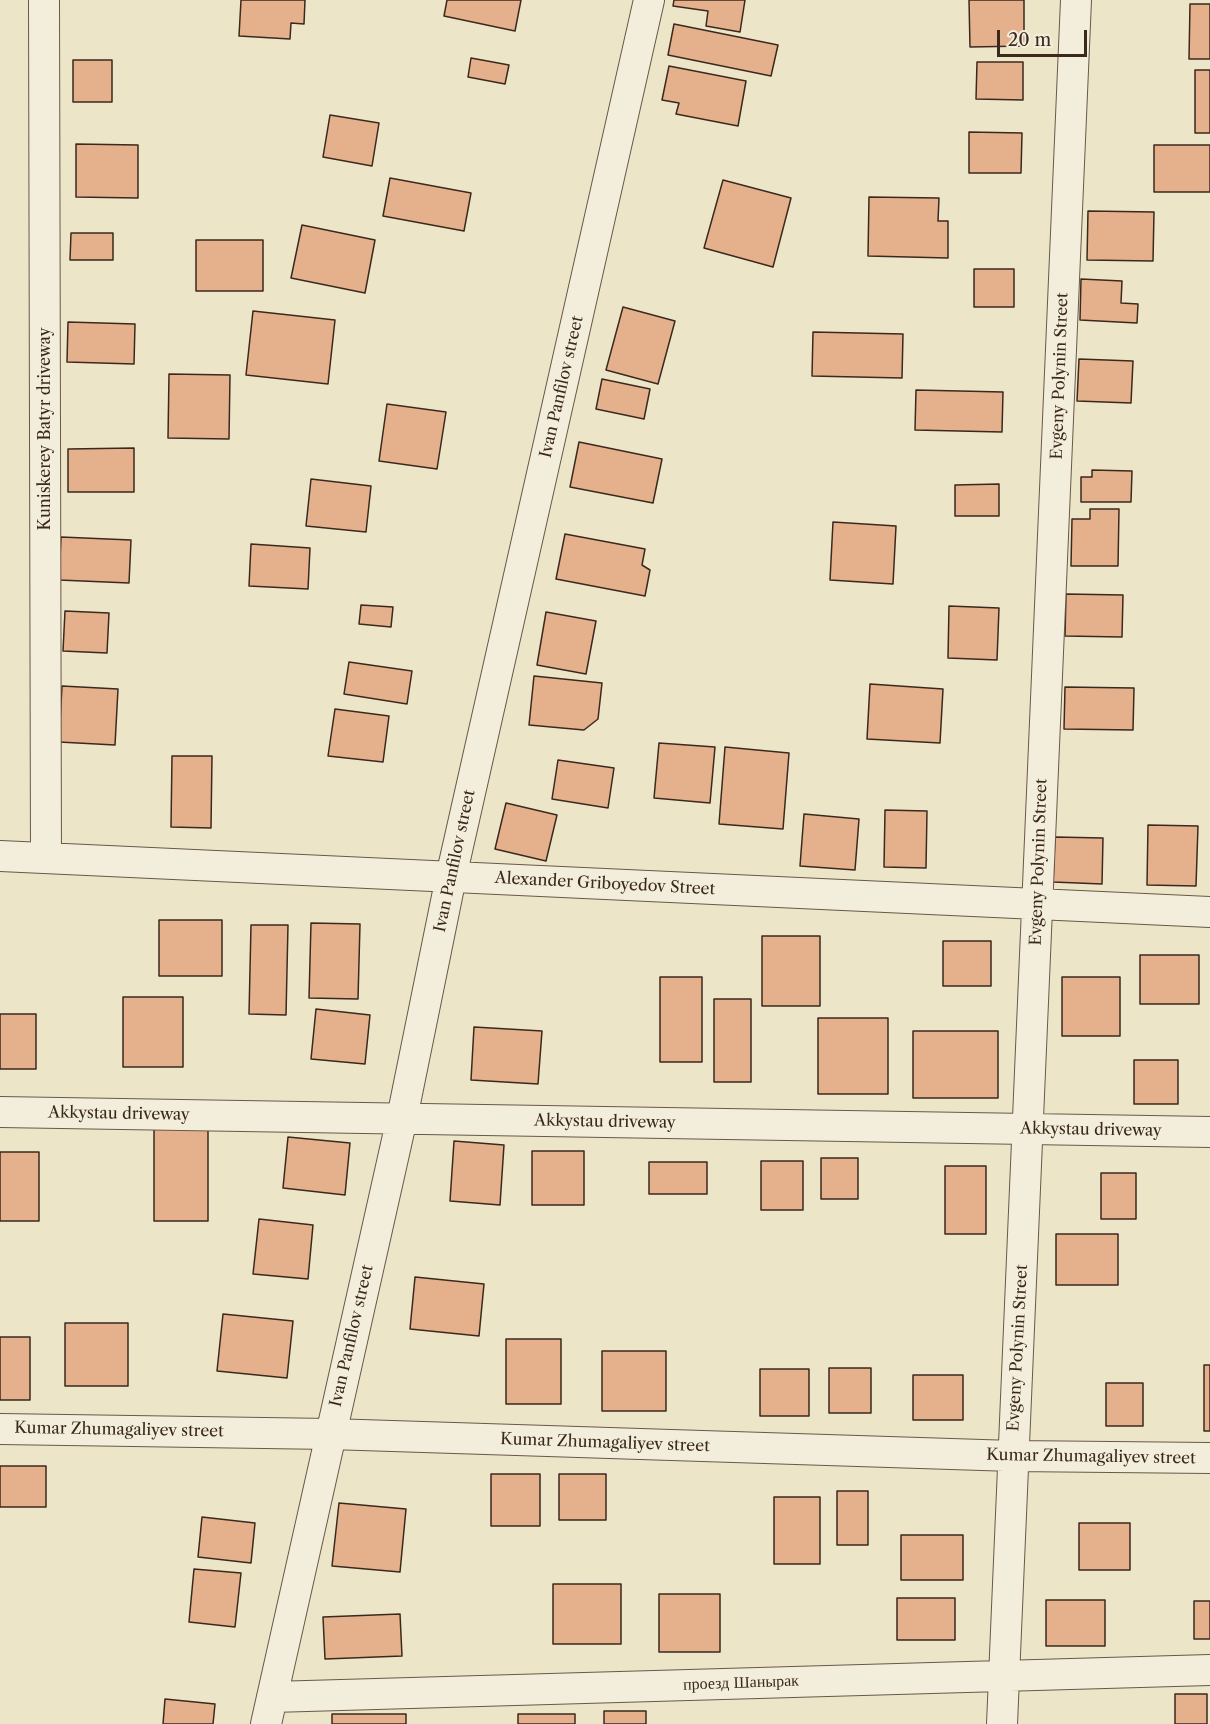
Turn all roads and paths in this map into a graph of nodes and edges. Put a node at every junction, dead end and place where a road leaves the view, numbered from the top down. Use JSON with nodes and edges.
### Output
{"nodes":[{"id":1,"x":44,"y":0,"type":"edge"},
{"id":2,"x":649,"y":0,"type":"edge"},
{"id":3,"x":1076,"y":0,"type":"edge"},
{"id":4,"x":0,"y":856,"type":"edge"},
{"id":5,"x":46,"y":858,"type":"junction"},
{"id":6,"x":451,"y":877,"type":"junction"},
{"id":7,"x":1037,"y":904,"type":"junction"},
{"id":8,"x":1210,"y":912,"type":"edge"},
{"id":9,"x":0,"y":1112,"type":"edge"},
{"id":10,"x":402,"y":1118,"type":"junction"},
{"id":11,"x":1028,"y":1129,"type":"junction"},
{"id":12,"x":1210,"y":1132,"type":"edge"},
{"id":13,"x":0,"y":1429,"type":"edge"},
{"id":14,"x":330,"y":1434,"type":"junction"},
{"id":15,"x":1013,"y":1456,"type":"junction"},
{"id":16,"x":1210,"y":1458,"type":"edge"},
{"id":17,"x":1210,"y":1670,"type":"edge"},
{"id":18,"x":1004,"y":1676,"type":"junction"},
{"id":19,"x":269,"y":1710,"type":"edge"},
{"id":20,"x":1002,"y":1724,"type":"edge"}],
"edges":[{"from":1,"to":5,"type":"street","name":"Kuniskerey Batyr driveway"},
{"from":2,"to":6,"type":"street","name":"Ivan Panfilov street"},
{"from":3,"to":7,"type":"street","name":"Evgeny Polynin Street"},
{"from":4,"to":5,"type":"street","name":"Alexander Griboyedov Street"},
{"from":5,"to":6,"type":"street","name":"Alexander Griboyedov Street"},
{"from":6,"to":7,"type":"street","name":"Alexander Griboyedov Street"},
{"from":6,"to":10,"type":"street","name":"Ivan Panfilov street"},
{"from":7,"to":8,"type":"street","name":"Alexander Griboyedov Street"},
{"from":7,"to":11,"type":"street","name":"Evgeny Polynin Street"},
{"from":9,"to":10,"type":"street","name":"Akkystau driveway"},
{"from":10,"to":11,"type":"street","name":"Akkystau driveway"},
{"from":10,"to":14,"type":"street","name":"Ivan Panfilov street"},
{"from":11,"to":12,"type":"street","name":"Akkystau driveway"},
{"from":11,"to":15,"type":"street","name":"Evgeny Polynin Street"},
{"from":13,"to":14,"type":"street","name":"Kumar Zhumagaliyev street"},
{"from":14,"to":15,"type":"street","name":"Kumar Zhumagaliyev street"},
{"from":14,"to":19,"type":"street","name":"Ivan Panfilov street"},
{"from":15,"to":16,"type":"street","name":"Kumar Zhumagaliyev street"},
{"from":15,"to":18,"type":"street","name":"Evgeny Polynin Street"},
{"from":17,"to":18,"type":"street","name":"проезд Шанырак"},
{"from":18,"to":19,"type":"street","name":"проезд Шанырак"},
{"from":18,"to":20,"type":"street","name":"Evgeny Polynin Street"}]}
